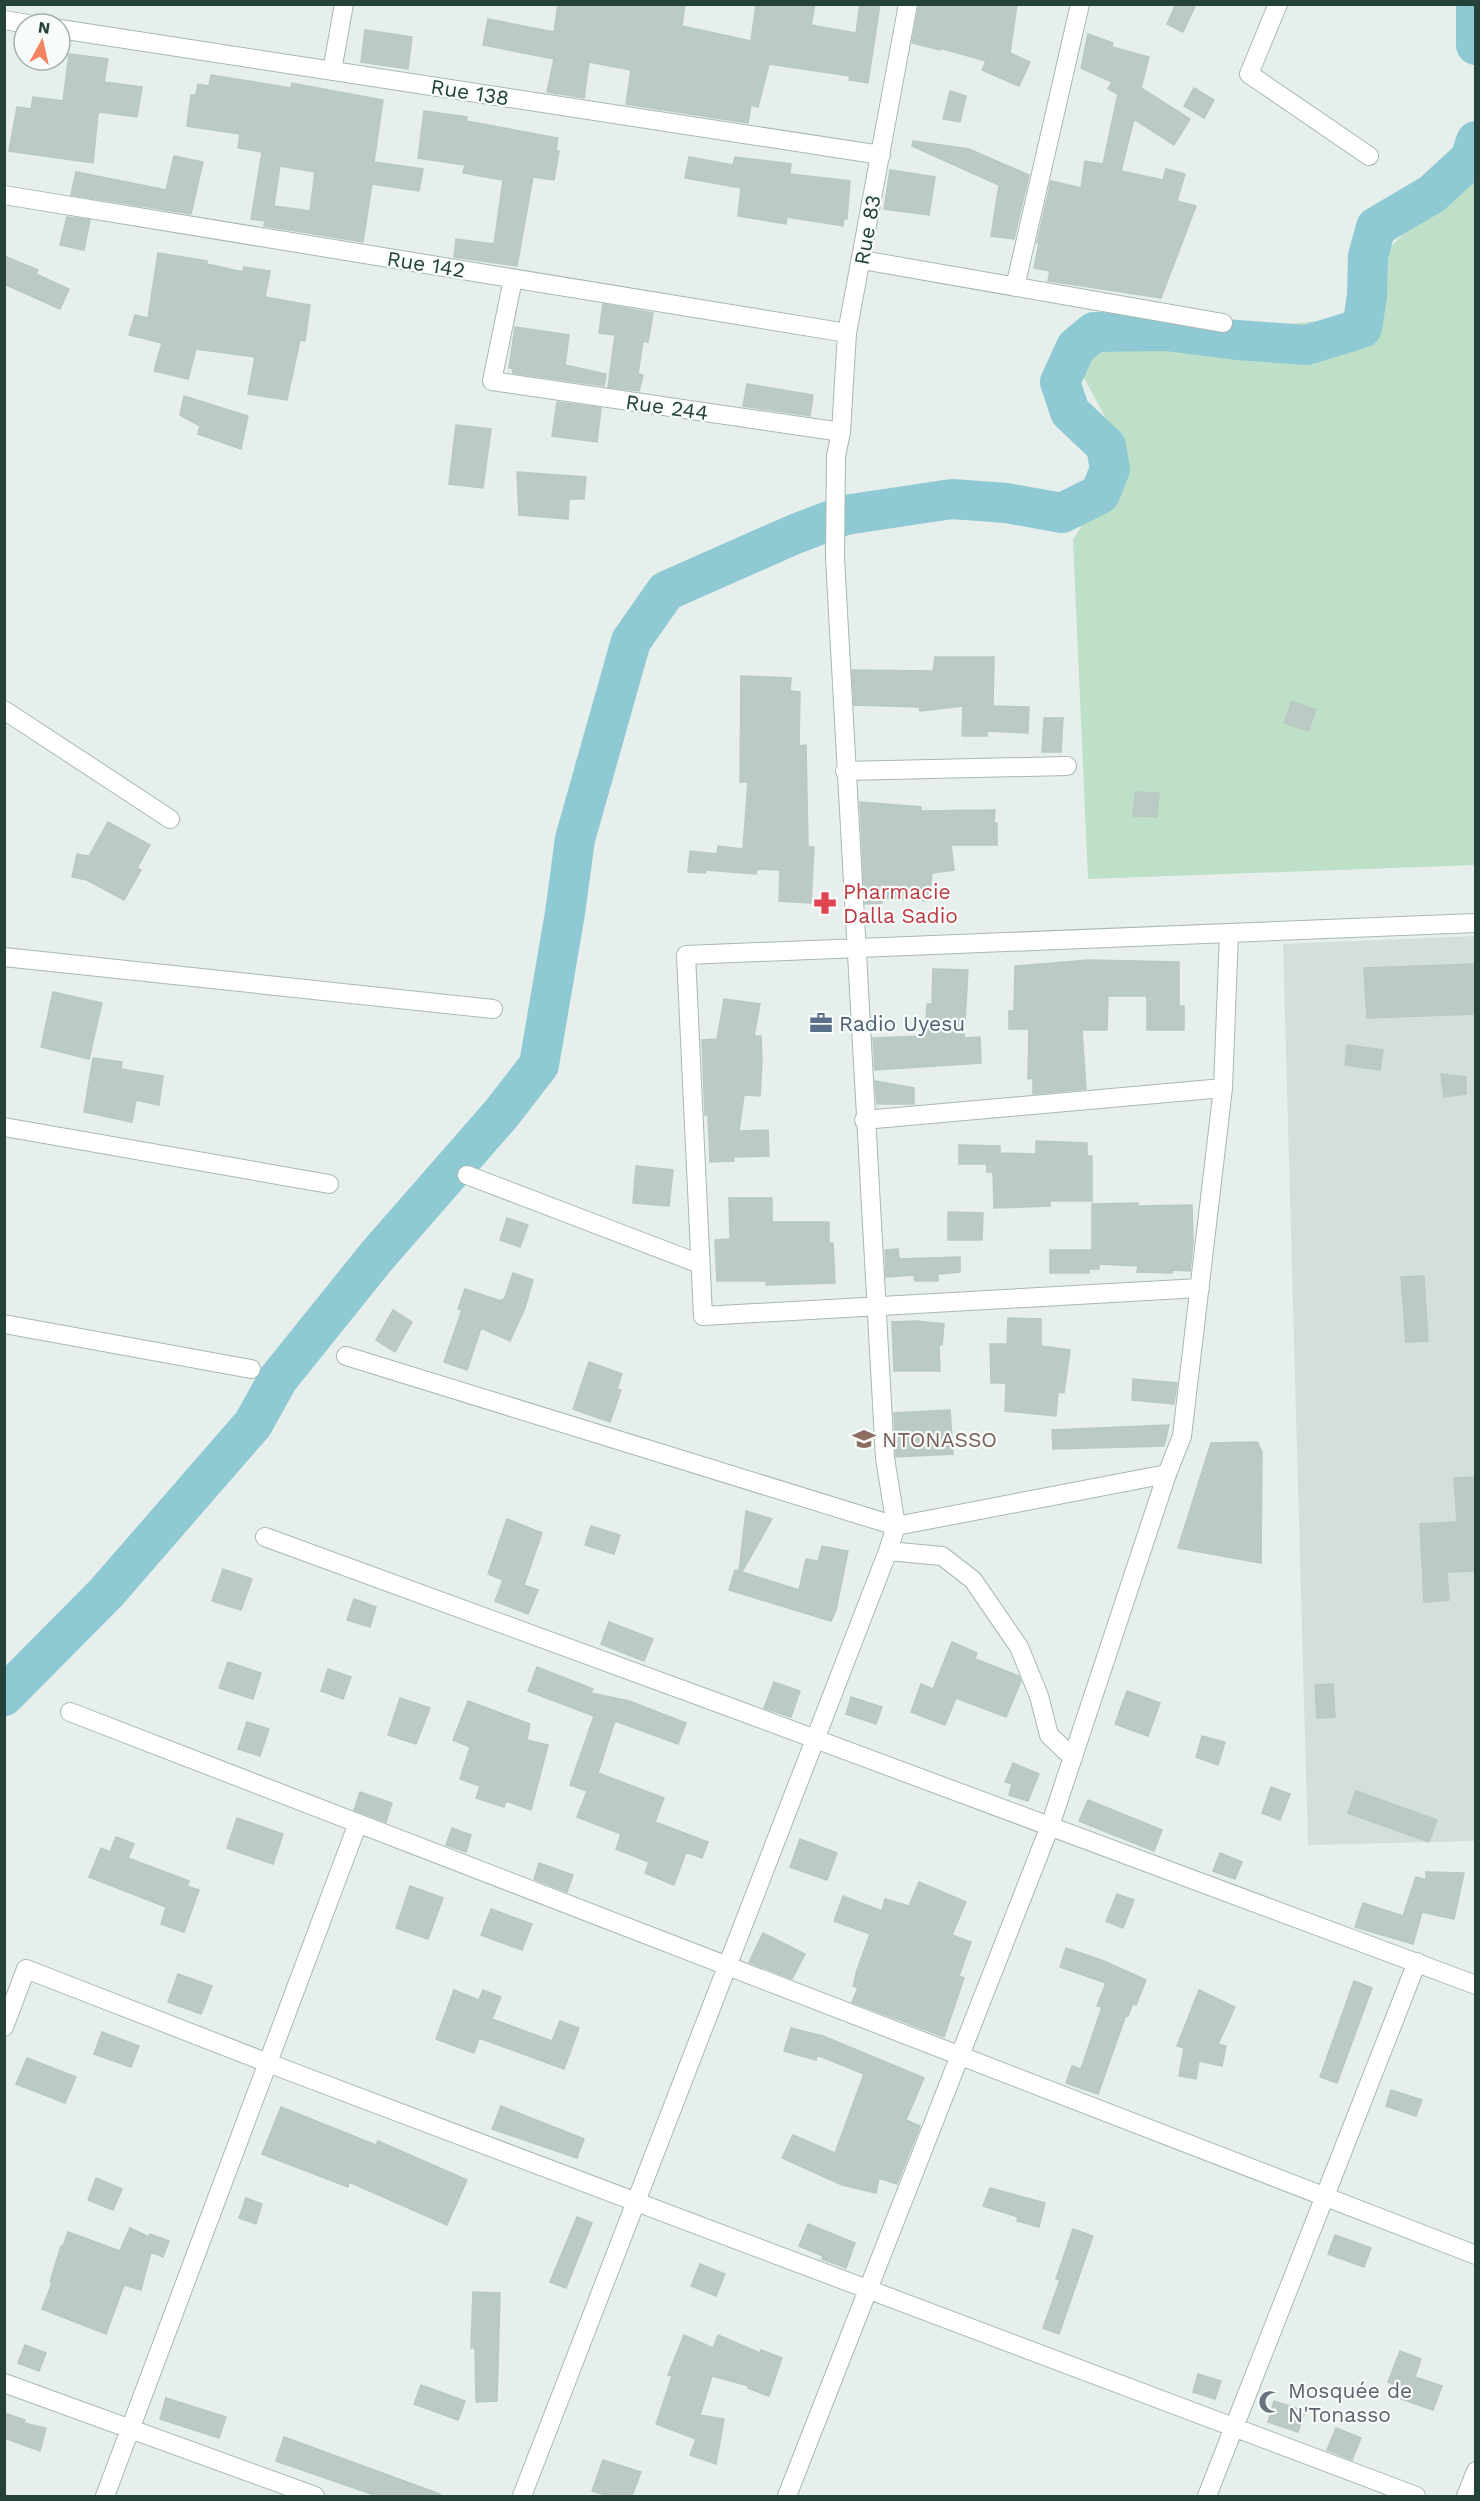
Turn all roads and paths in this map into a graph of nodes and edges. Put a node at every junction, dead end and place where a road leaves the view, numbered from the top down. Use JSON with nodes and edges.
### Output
{"nodes":[{"id":1,"x":344,"y":4,"type":"edge"},
{"id":2,"x":908,"y":4,"type":"edge"},
{"id":3,"x":1080,"y":4,"type":"edge"},
{"id":4,"x":1278,"y":4,"type":"edge"},
{"id":5,"x":72,"y":31,"type":"edge"},
{"id":6,"x":332,"y":71,"type":"junction"},
{"id":7,"x":881,"y":155,"type":"junction"},
{"id":8,"x":1369,"y":156,"type":"dead end"},
{"id":9,"x":4,"y":195,"type":"edge"},
{"id":10,"x":862,"y":260,"type":"junction"},
{"id":11,"x":513,"y":279,"type":"junction"},
{"id":12,"x":1015,"y":287,"type":"junction"},
{"id":13,"x":1223,"y":323,"type":"dead end"},
{"id":14,"x":847,"y":333,"type":"junction"},
{"id":15,"x":841,"y":432,"type":"junction"},
{"id":16,"x":4,"y":710,"type":"edge"},
{"id":17,"x":1067,"y":766,"type":"dead end"},
{"id":18,"x":845,"y":771,"type":"junction"},
{"id":19,"x":170,"y":819,"type":"dead end"},
{"id":20,"x":1476,"y":923,"type":"edge"},
{"id":21,"x":1229,"y":933,"type":"junction"},
{"id":22,"x":855,"y":948,"type":"junction"},
{"id":23,"x":4,"y":957,"type":"edge"},
{"id":24,"x":493,"y":1009,"type":"dead end"},
{"id":25,"x":1223,"y":1088,"type":"junction"},
{"id":26,"x":864,"y":1120,"type":"junction"},
{"id":27,"x":4,"y":1127,"type":"edge"},
{"id":28,"x":467,"y":1175,"type":"dead end"},
{"id":29,"x":329,"y":1184,"type":"dead end"},
{"id":30,"x":700,"y":1264,"type":"junction"},
{"id":31,"x":1200,"y":1288,"type":"junction"},
{"id":32,"x":876,"y":1306,"type":"junction"},
{"id":33,"x":4,"y":1324,"type":"edge"},
{"id":34,"x":346,"y":1356,"type":"dead end"},
{"id":35,"x":251,"y":1369,"type":"dead end"},
{"id":36,"x":1167,"y":1474,"type":"junction"},
{"id":37,"x":896,"y":1526,"type":"junction"},
{"id":38,"x":266,"y":1537,"type":"dead end"},
{"id":39,"x":888,"y":1551,"type":"junction"},
{"id":40,"x":70,"y":1712,"type":"dead end"},
{"id":41,"x":815,"y":1738,"type":"junction"},
{"id":42,"x":1073,"y":1758,"type":"junction"},
{"id":43,"x":358,"y":1823,"type":"junction"},
{"id":44,"x":1050,"y":1826,"type":"junction"},
{"id":45,"x":1417,"y":1962,"type":"junction"},
{"id":46,"x":727,"y":1966,"type":"junction"},
{"id":47,"x":1476,"y":1985,"type":"edge"},
{"id":48,"x":4,"y":2026,"type":"edge"},
{"id":49,"x":960,"y":2055,"type":"junction"},
{"id":50,"x":268,"y":2063,"type":"junction"},
{"id":51,"x":1325,"y":2197,"type":"junction"},
{"id":52,"x":636,"y":2202,"type":"junction"},
{"id":53,"x":1476,"y":2255,"type":"edge"},
{"id":54,"x":868,"y":2290,"type":"junction"},
{"id":55,"x":4,"y":2382,"type":"edge"},
{"id":56,"x":1235,"y":2428,"type":"junction"},
{"id":57,"x":130,"y":2429,"type":"junction"},
{"id":58,"x":1476,"y":2471,"type":"edge"},
{"id":59,"x":105,"y":2496,"type":"edge"},
{"id":60,"x":315,"y":2496,"type":"edge"},
{"id":61,"x":522,"y":2496,"type":"edge"},
{"id":62,"x":787,"y":2496,"type":"edge"},
{"id":63,"x":1207,"y":2496,"type":"edge"},
{"id":64,"x":1416,"y":2496,"type":"edge"},
{"id":65,"x":1466,"y":2496,"type":"edge"}],
"edges":[{"from":1,"to":6,"type":"street"},
{"from":2,"to":7,"type":"street","name":"Rue 83"},
{"from":3,"to":12,"type":"street"},
{"from":4,"to":8,"type":"street"},
{"from":5,"to":6,"type":"street","name":"Rue 138"},
{"from":6,"to":7,"type":"street","name":"Rue 138"},
{"from":7,"to":10,"type":"street","name":"Rue 83"},
{"from":9,"to":11,"type":"street","name":"Rue 142"},
{"from":10,"to":12,"type":"street"},
{"from":10,"to":14,"type":"street","name":"Rue 83"},
{"from":11,"to":14,"type":"street","name":"Rue 142"},
{"from":11,"to":15,"type":"street","name":"Rue 244"},
{"from":12,"to":13,"type":"street"},
{"from":14,"to":15,"type":"street","name":"Rue 83"},
{"from":15,"to":18,"type":"street","name":"Rue 83"},
{"from":16,"to":19,"type":"street"},
{"from":17,"to":18,"type":"street"},
{"from":18,"to":22,"type":"street","name":"Rue 83"},
{"from":20,"to":21,"type":"street"},
{"from":21,"to":22,"type":"street"},
{"from":21,"to":25,"type":"street"},
{"from":22,"to":26,"type":"street","name":"Rue 83"},
{"from":22,"to":30,"type":"street"},
{"from":23,"to":24,"type":"street"},
{"from":25,"to":26,"type":"street"},
{"from":25,"to":31,"type":"street"},
{"from":26,"to":32,"type":"street","name":"Rue 83"},
{"from":27,"to":29,"type":"street"},
{"from":28,"to":30,"type":"street"},
{"from":30,"to":32,"type":"street"},
{"from":31,"to":32,"type":"street"},
{"from":31,"to":36,"type":"street"},
{"from":32,"to":37,"type":"street","name":"Rue 83"},
{"from":33,"to":35,"type":"street"},
{"from":34,"to":37,"type":"street"},
{"from":36,"to":37,"type":"street"},
{"from":36,"to":42,"type":"street"},
{"from":37,"to":39,"type":"street"},
{"from":38,"to":41,"type":"street"},
{"from":39,"to":41,"type":"street"},
{"from":39,"to":42,"type":"street"},
{"from":40,"to":43,"type":"street"},
{"from":41,"to":44,"type":"street"},
{"from":41,"to":46,"type":"street"},
{"from":42,"to":44,"type":"street"},
{"from":43,"to":46,"type":"street"},
{"from":43,"to":50,"type":"street"},
{"from":44,"to":45,"type":"street"},
{"from":44,"to":49,"type":"street"},
{"from":45,"to":47,"type":"street"},
{"from":45,"to":51,"type":"street"},
{"from":46,"to":49,"type":"street"},
{"from":46,"to":52,"type":"street"},
{"from":48,"to":50,"type":"street"},
{"from":49,"to":51,"type":"street"},
{"from":49,"to":54,"type":"street"},
{"from":50,"to":52,"type":"street"},
{"from":50,"to":57,"type":"street"},
{"from":51,"to":53,"type":"street"},
{"from":51,"to":56,"type":"street"},
{"from":52,"to":54,"type":"street"},
{"from":52,"to":61,"type":"street"},
{"from":54,"to":56,"type":"street"},
{"from":54,"to":62,"type":"street"},
{"from":55,"to":57,"type":"street"},
{"from":56,"to":63,"type":"street"},
{"from":56,"to":64,"type":"street"},
{"from":57,"to":59,"type":"street"},
{"from":57,"to":60,"type":"street"},
{"from":58,"to":65,"type":"street"}]}
